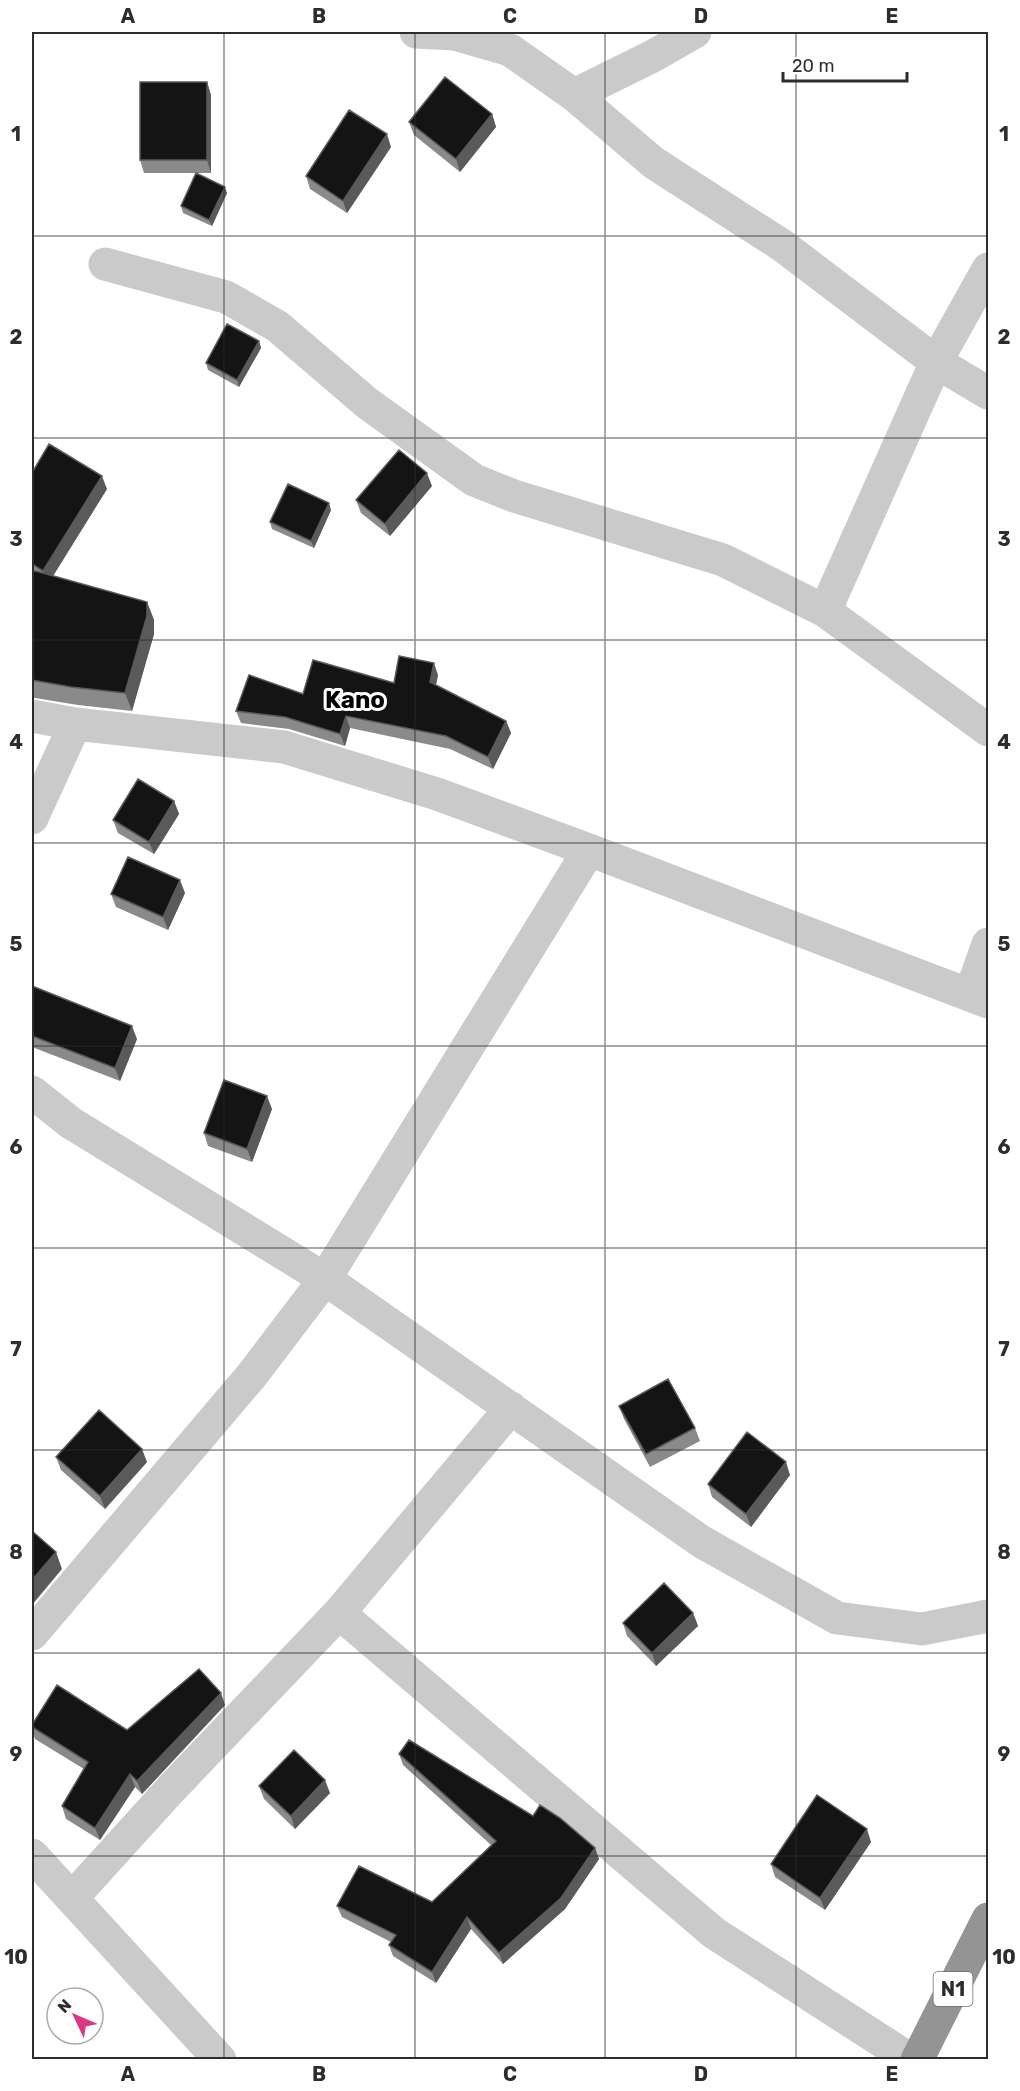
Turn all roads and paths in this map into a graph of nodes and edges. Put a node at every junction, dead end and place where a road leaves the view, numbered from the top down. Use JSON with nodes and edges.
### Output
{"nodes":[{"id":1,"x":416,"y":32,"type":"edge"},
{"id":2,"x":695,"y":32,"type":"edge"},
{"id":3,"x":574,"y":95,"type":"junction"},
{"id":4,"x":105,"y":264,"type":"dead end"},
{"id":5,"x":988,"y":269,"type":"edge"},
{"id":6,"x":936,"y":362,"type":"junction"},
{"id":7,"x":988,"y":393,"type":"edge"},
{"id":8,"x":825,"y":611,"type":"junction"},
{"id":9,"x":32,"y":716,"type":"edge"},
{"id":10,"x":75,"y":724,"type":"junction"},
{"id":11,"x":988,"y":730,"type":"edge"},
{"id":12,"x":32,"y":818,"type":"edge"},
{"id":13,"x":589,"y":849,"type":"junction"},
{"id":14,"x":988,"y":944,"type":"edge"},
{"id":15,"x":979,"y":999,"type":"edge"},
{"id":16,"x":32,"y":1092,"type":"edge"},
{"id":17,"x":325,"y":1279,"type":"junction"},
{"id":18,"x":511,"y":1408,"type":"junction"},
{"id":19,"x":339,"y":1612,"type":"junction"},
{"id":20,"x":988,"y":1616,"type":"edge"},
{"id":21,"x":32,"y":1634,"type":"edge"},
{"id":22,"x":32,"y":1855,"type":"edge"},
{"id":23,"x":72,"y":1898,"type":"junction"},
{"id":24,"x":988,"y":1919,"type":"edge"},
{"id":25,"x":220,"y":2060,"type":"edge"},
{"id":26,"x":911,"y":2060,"type":"edge"},
{"id":27,"x":917,"y":2060,"type":"edge"}],
"edges":[{"from":1,"to":3,"type":"street"},
{"from":2,"to":3,"type":"street"},
{"from":3,"to":6,"type":"street"},
{"from":4,"to":8,"type":"street"},
{"from":5,"to":6,"type":"street"},
{"from":6,"to":7,"type":"street"},
{"from":6,"to":8,"type":"street"},
{"from":8,"to":11,"type":"street"},
{"from":9,"to":10,"type":"street"},
{"from":10,"to":12,"type":"street"},
{"from":10,"to":13,"type":"street"},
{"from":13,"to":15,"type":"street"},
{"from":13,"to":17,"type":"street"},
{"from":14,"to":15,"type":"street"},
{"from":16,"to":17,"type":"street"},
{"from":17,"to":18,"type":"street"},
{"from":17,"to":21,"type":"street"},
{"from":18,"to":19,"type":"street"},
{"from":18,"to":20,"type":"street"},
{"from":19,"to":23,"type":"street"},
{"from":19,"to":26,"type":"street"},
{"from":22,"to":23,"type":"street"},
{"from":23,"to":25,"type":"street"},
{"from":24,"to":27,"type":"highway","number":"N1"}]}
